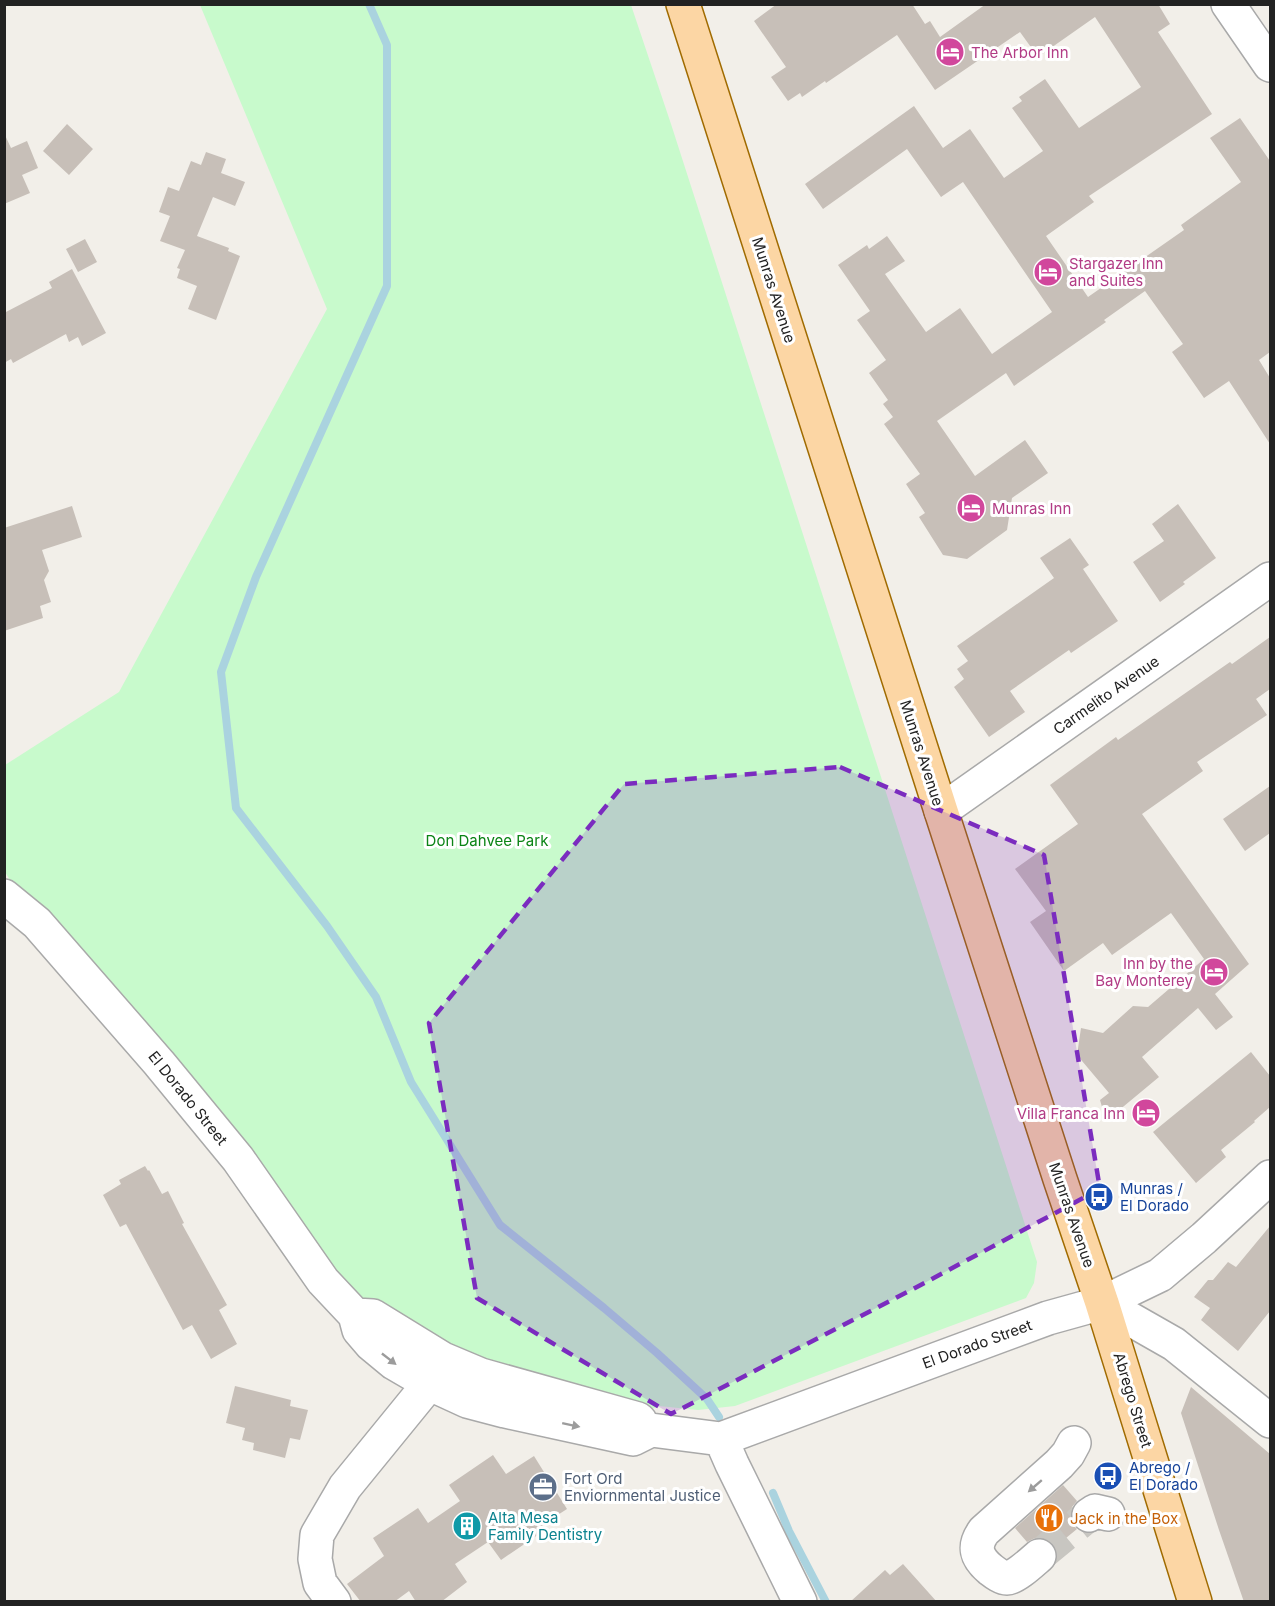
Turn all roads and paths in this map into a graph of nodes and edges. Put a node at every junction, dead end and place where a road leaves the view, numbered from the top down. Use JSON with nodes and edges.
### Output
{"nodes":[{"id":1,"x":683,"y":4,"type":"edge"},
{"id":2,"x":1228,"y":4,"type":"edge"},
{"id":3,"x":1270,"y":65,"type":"edge"},
{"id":4,"x":1270,"y":579,"type":"edge"},
{"id":5,"x":941,"y":811,"type":"junction"},
{"id":6,"x":4,"y":872,"type":"edge"},
{"id":7,"x":4,"y":896,"type":"edge"},
{"id":8,"x":38,"y":923,"type":"junction"},
{"id":9,"x":1270,"y":1177,"type":"edge"},
{"id":10,"x":1102,"y":1303,"type":"junction"},
{"id":11,"x":355,"y":1315,"type":"junction"},
{"id":12,"x":430,"y":1384,"type":"junction"},
{"id":13,"x":519,"y":1386,"type":"junction"},
{"id":14,"x":1270,"y":1421,"type":"edge"},
{"id":15,"x":651,"y":1430,"type":"junction"},
{"id":16,"x":721,"y":1439,"type":"junction"},
{"id":17,"x":1074,"y":1443,"type":"dead end"},
{"id":18,"x":1039,"y":1556,"type":"tunnel mouth"},
{"id":19,"x":334,"y":1602,"type":"edge"},
{"id":20,"x":800,"y":1602,"type":"edge"},
{"id":21,"x":1195,"y":1602,"type":"edge"}],
"edges":[{"from":1,"to":5,"type":"main road","name":"Munras Avenue"},
{"from":2,"to":3,"type":"street"},
{"from":4,"to":5,"type":"street","name":"Carmelito Avenue"},
{"from":5,"to":10,"type":"main road","name":"Munras Avenue"},
{"from":6,"to":8,"type":"street"},
{"from":7,"to":8,"type":"street","name":"El Dorado Street"},
{"from":8,"to":11,"type":"street","name":"El Dorado Street"},
{"from":9,"to":10,"type":"street","name":"El Dorado Street"},
{"from":10,"to":14,"type":"street"},
{"from":10,"to":16,"type":"street","name":"El Dorado Street"},
{"from":10,"to":21,"type":"main road","name":"Abrego Street"},
{"from":11,"to":12,"type":"street","name":"El Dorado Street","one_way":true},
{"from":11,"to":13,"type":"street","name":"El Dorado Street"},
{"from":12,"to":13,"type":"street"},
{"from":12,"to":15,"type":"street","name":"El Dorado Street","one_way":true},
{"from":12,"to":19,"type":"street"},
{"from":13,"to":15,"type":"street","name":"El Dorado Street"},
{"from":15,"to":16,"type":"street","name":"El Dorado Street"},
{"from":16,"to":20,"type":"street"},
{"from":17,"to":18,"type":"street","one_way":true}]}
